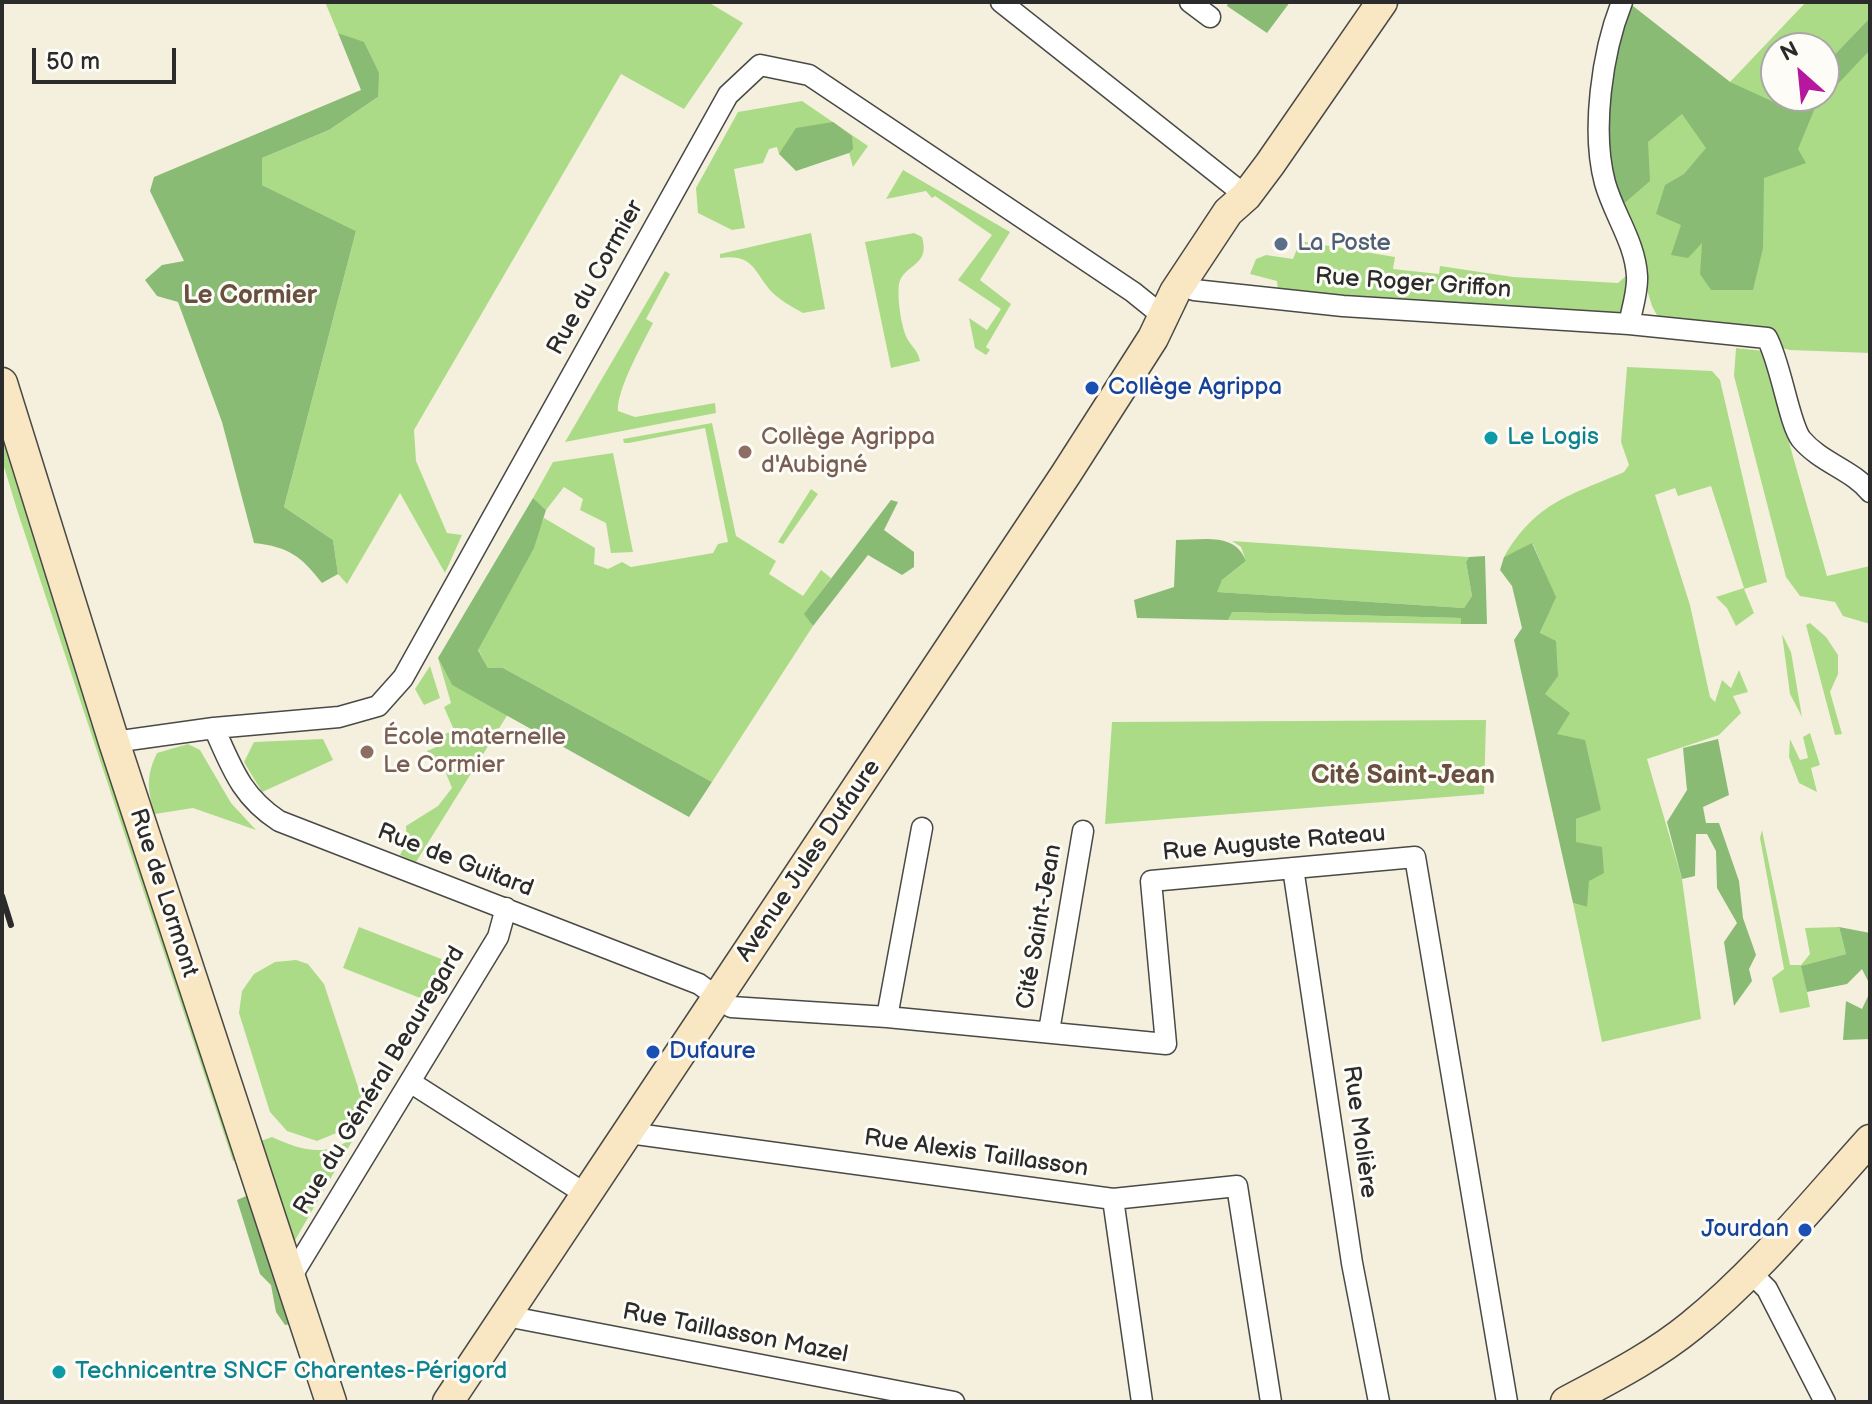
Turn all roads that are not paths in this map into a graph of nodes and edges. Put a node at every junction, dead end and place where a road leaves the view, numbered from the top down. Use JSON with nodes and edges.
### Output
{"nodes":[{"id":1,"x":1001,"y":2,"type":"edge"},
{"id":2,"x":1190,"y":2,"type":"edge"},
{"id":3,"x":1382,"y":2,"type":"edge"},
{"id":4,"x":1622,"y":2,"type":"edge"},
{"id":5,"x":1210,"y":17,"type":"dead end"},
{"id":6,"x":1246,"y":196,"type":"junction"},
{"id":7,"x":1194,"y":290,"type":"junction"},
{"id":8,"x":1164,"y":317,"type":"junction"},
{"id":9,"x":1629,"y":324,"type":"junction"},
{"id":10,"x":2,"y":383,"type":"edge"},
{"id":11,"x":1870,"y":492,"type":"edge"},
{"id":12,"x":214,"y":728,"type":"junction"},
{"id":13,"x":114,"y":742,"type":"junction"},
{"id":14,"x":922,"y":828,"type":"dead end"},
{"id":15,"x":1083,"y":831,"type":"dead end"},
{"id":16,"x":1293,"y":868,"type":"junction"},
{"id":17,"x":506,"y":908,"type":"junction"},
{"id":18,"x":720,"y":998,"type":"junction"},
{"id":19,"x":887,"y":1017,"type":"junction"},
{"id":20,"x":1049,"y":1031,"type":"junction"},
{"id":21,"x":410,"y":1082,"type":"junction"},
{"id":22,"x":629,"y":1133,"type":"junction"},
{"id":23,"x":1870,"y":1140,"type":"edge"},
{"id":24,"x":587,"y":1195,"type":"junction"},
{"id":25,"x":1113,"y":1199,"type":"junction"},
{"id":26,"x":1750,"y":1272,"type":"junction"},
{"id":27,"x":291,"y":1277,"type":"junction"},
{"id":28,"x":506,"y":1316,"type":"junction"},
{"id":29,"x":331,"y":1402,"type":"edge"},
{"id":30,"x":448,"y":1402,"type":"edge"},
{"id":31,"x":954,"y":1402,"type":"edge"},
{"id":32,"x":1142,"y":1402,"type":"edge"},
{"id":33,"x":1271,"y":1402,"type":"edge"},
{"id":34,"x":1379,"y":1402,"type":"edge"},
{"id":35,"x":1507,"y":1402,"type":"edge"},
{"id":36,"x":1566,"y":1402,"type":"edge"},
{"id":37,"x":1825,"y":1402,"type":"edge"}],
"edges":[{"from":1,"to":6,"type":"street"},
{"from":2,"to":5,"type":"street"},
{"from":3,"to":6,"type":"main road"},
{"from":4,"to":9,"type":"street"},
{"from":6,"to":7,"type":"main road"},
{"from":6,"to":8,"type":"main road"},
{"from":7,"to":8,"type":"main road"},
{"from":7,"to":9,"type":"street","name":"Rue Roger Griffon"},
{"from":8,"to":12,"type":"street","name":"Rue du Cormier"},
{"from":8,"to":18,"type":"main road","name":"Avenue Jules Dufaure"},
{"from":9,"to":11,"type":"street","name":"Rue Roger Griffon"},
{"from":10,"to":13,"type":"main road","name":"Rue de Lormont"},
{"from":12,"to":13,"type":"street","name":"Rue du Cormier"},
{"from":12,"to":17,"type":"street","name":"Rue de Guitard"},
{"from":13,"to":27,"type":"main road","name":"Rue de Lormont"},
{"from":14,"to":19,"type":"street"},
{"from":15,"to":20,"type":"street","name":"Cité Saint-Jean"},
{"from":16,"to":20,"type":"street","name":"Rue Auguste Rateau"},
{"from":16,"to":34,"type":"street","name":"Rue Molière"},
{"from":16,"to":35,"type":"street","name":"Rue Auguste Rateau"},
{"from":17,"to":18,"type":"street","name":"Rue de Guitard"},
{"from":17,"to":21,"type":"street","name":"Rue du Général Beauregard"},
{"from":18,"to":19,"type":"street","name":"Rue Auguste Rateau"},
{"from":18,"to":22,"type":"main road","name":"Avenue Jules Dufaure"},
{"from":19,"to":20,"type":"street","name":"Rue Auguste Rateau"},
{"from":21,"to":24,"type":"street"},
{"from":21,"to":27,"type":"street","name":"Rue du Général Beauregard"},
{"from":22,"to":24,"type":"main road","name":"Avenue Jules Dufaure"},
{"from":22,"to":25,"type":"street","name":"Rue Alexis Taillasson"},
{"from":23,"to":26,"type":"main road"},
{"from":24,"to":28,"type":"main road","name":"Avenue Jules Dufaure"},
{"from":25,"to":32,"type":"street","name":"Rue Alexis Taillasson"},
{"from":25,"to":33,"type":"street"},
{"from":26,"to":36,"type":"main road"},
{"from":26,"to":37,"type":"street"},
{"from":27,"to":29,"type":"main road","name":"Rue de Lormont"},
{"from":28,"to":30,"type":"main road","name":"Avenue Jules Dufaure"},
{"from":28,"to":31,"type":"street","name":"Rue Taillasson Mazel"}]}
